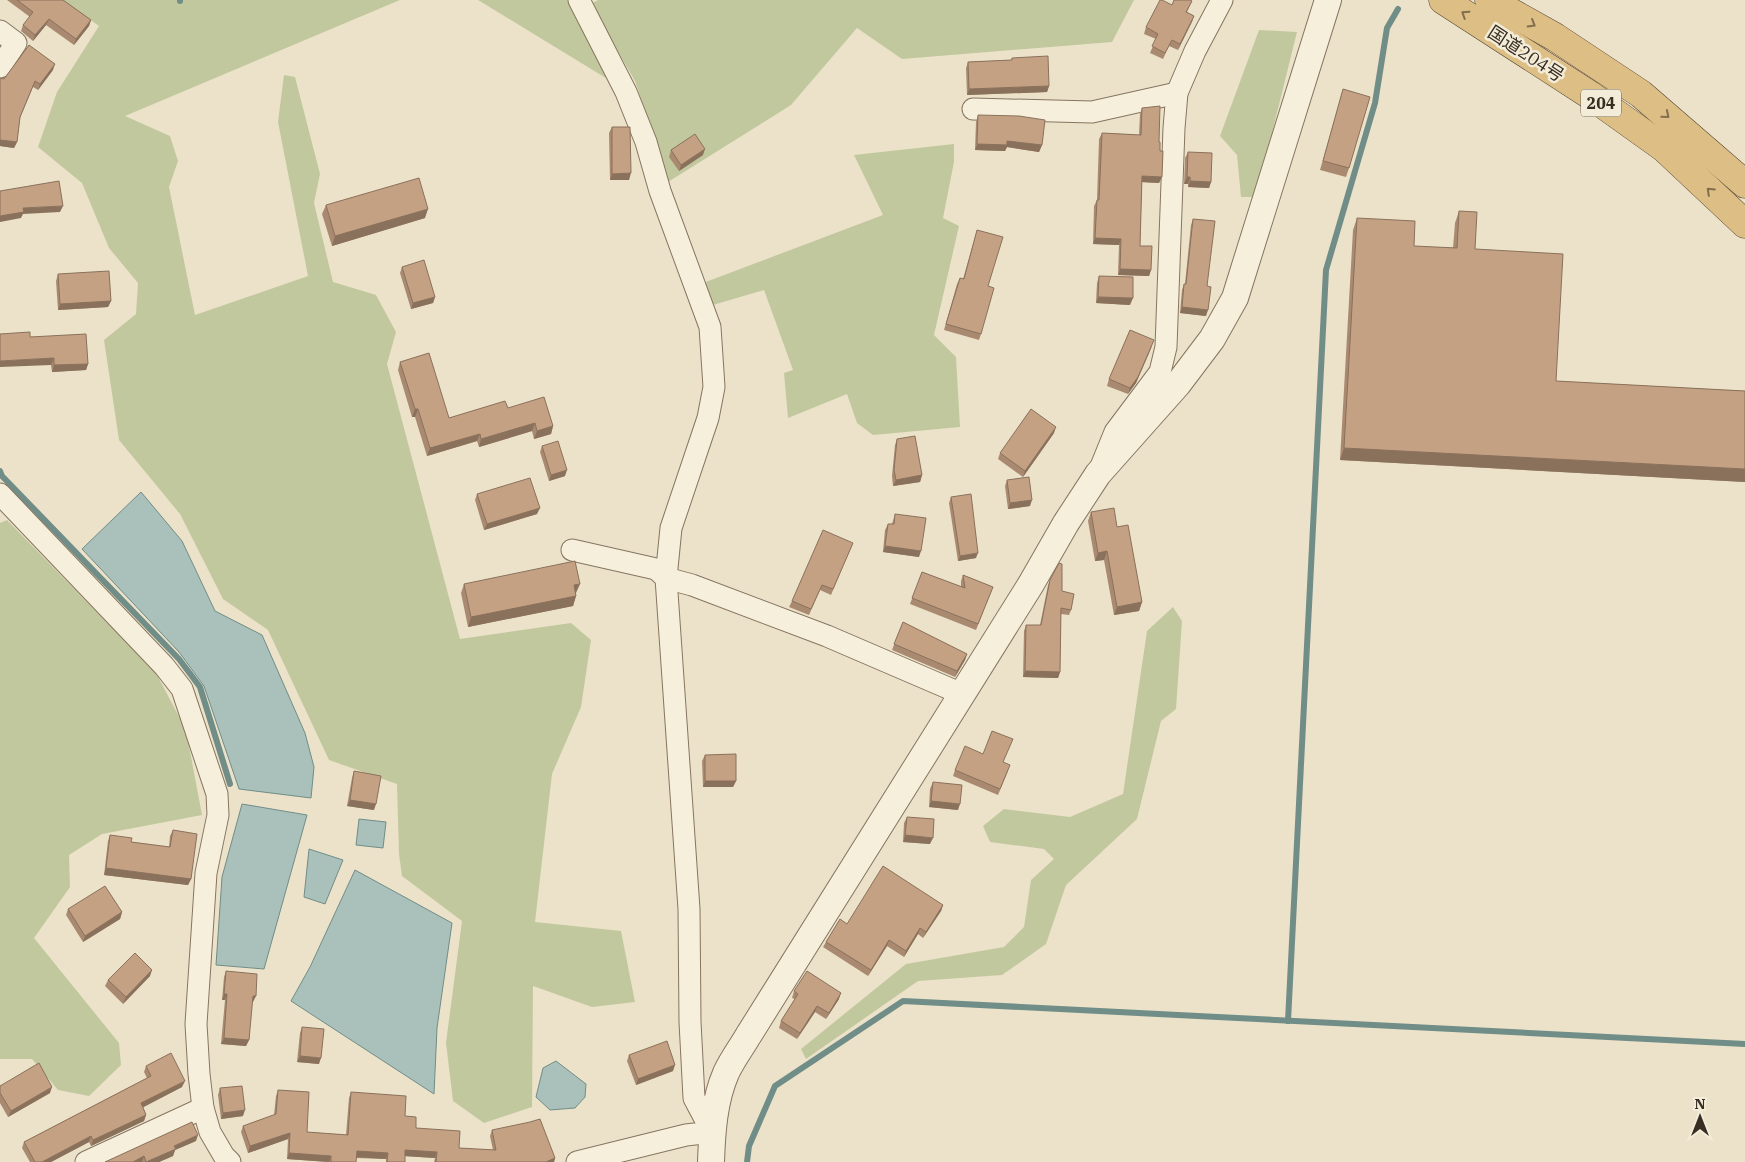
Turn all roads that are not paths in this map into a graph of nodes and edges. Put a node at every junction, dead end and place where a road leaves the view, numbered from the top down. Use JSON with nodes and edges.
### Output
{"nodes":[{"id":1,"x":579,"y":0,"type":"edge"},
{"id":2,"x":1222,"y":0,"type":"edge"},
{"id":3,"x":1328,"y":0,"type":"edge"},
{"id":4,"x":1443,"y":0,"type":"edge"},
{"id":5,"x":1489,"y":0,"type":"edge"},
{"id":6,"x":0,"y":31,"type":"edge"},
{"id":7,"x":0,"y":67,"type":"edge"},
{"id":8,"x":1177,"y":93,"type":"junction"},
{"id":9,"x":973,"y":109,"type":"dead end"},
{"id":10,"x":1745,"y":184,"type":"edge"},
{"id":11,"x":1745,"y":224,"type":"edge"},
{"id":12,"x":1098,"y":474,"type":"junction"},
{"id":13,"x":0,"y":494,"type":"edge"},
{"id":14,"x":572,"y":550,"type":"dead end"},
{"id":15,"x":666,"y":578,"type":"junction"},
{"id":16,"x":962,"y":694,"type":"junction"},
{"id":17,"x":203,"y":1108,"type":"junction"},
{"id":18,"x":712,"y":1132,"type":"junction"},
{"id":19,"x":86,"y":1162,"type":"edge"},
{"id":20,"x":230,"y":1162,"type":"edge"},
{"id":21,"x":577,"y":1162,"type":"edge"},
{"id":22,"x":711,"y":1162,"type":"edge"}],
"edges":[{"from":1,"to":15,"type":"street"},
{"from":2,"to":8,"type":"street"},
{"from":3,"to":12,"type":"street"},
{"from":11,"to":4,"type":"highway","name":"国道204号","number":"204","one_way":true},
{"from":5,"to":10,"type":"highway","name":"国道204号","number":"204","one_way":true},
{"from":6,"to":7,"type":"street"},
{"from":8,"to":9,"type":"street"},
{"from":8,"to":12,"type":"street"},
{"from":12,"to":16,"type":"street"},
{"from":13,"to":17,"type":"street"},
{"from":14,"to":15,"type":"street"},
{"from":15,"to":16,"type":"street"},
{"from":15,"to":18,"type":"street"},
{"from":16,"to":18,"type":"street"},
{"from":17,"to":19,"type":"street"},
{"from":17,"to":20,"type":"street"},
{"from":18,"to":21,"type":"street"},
{"from":18,"to":22,"type":"street"}]}
